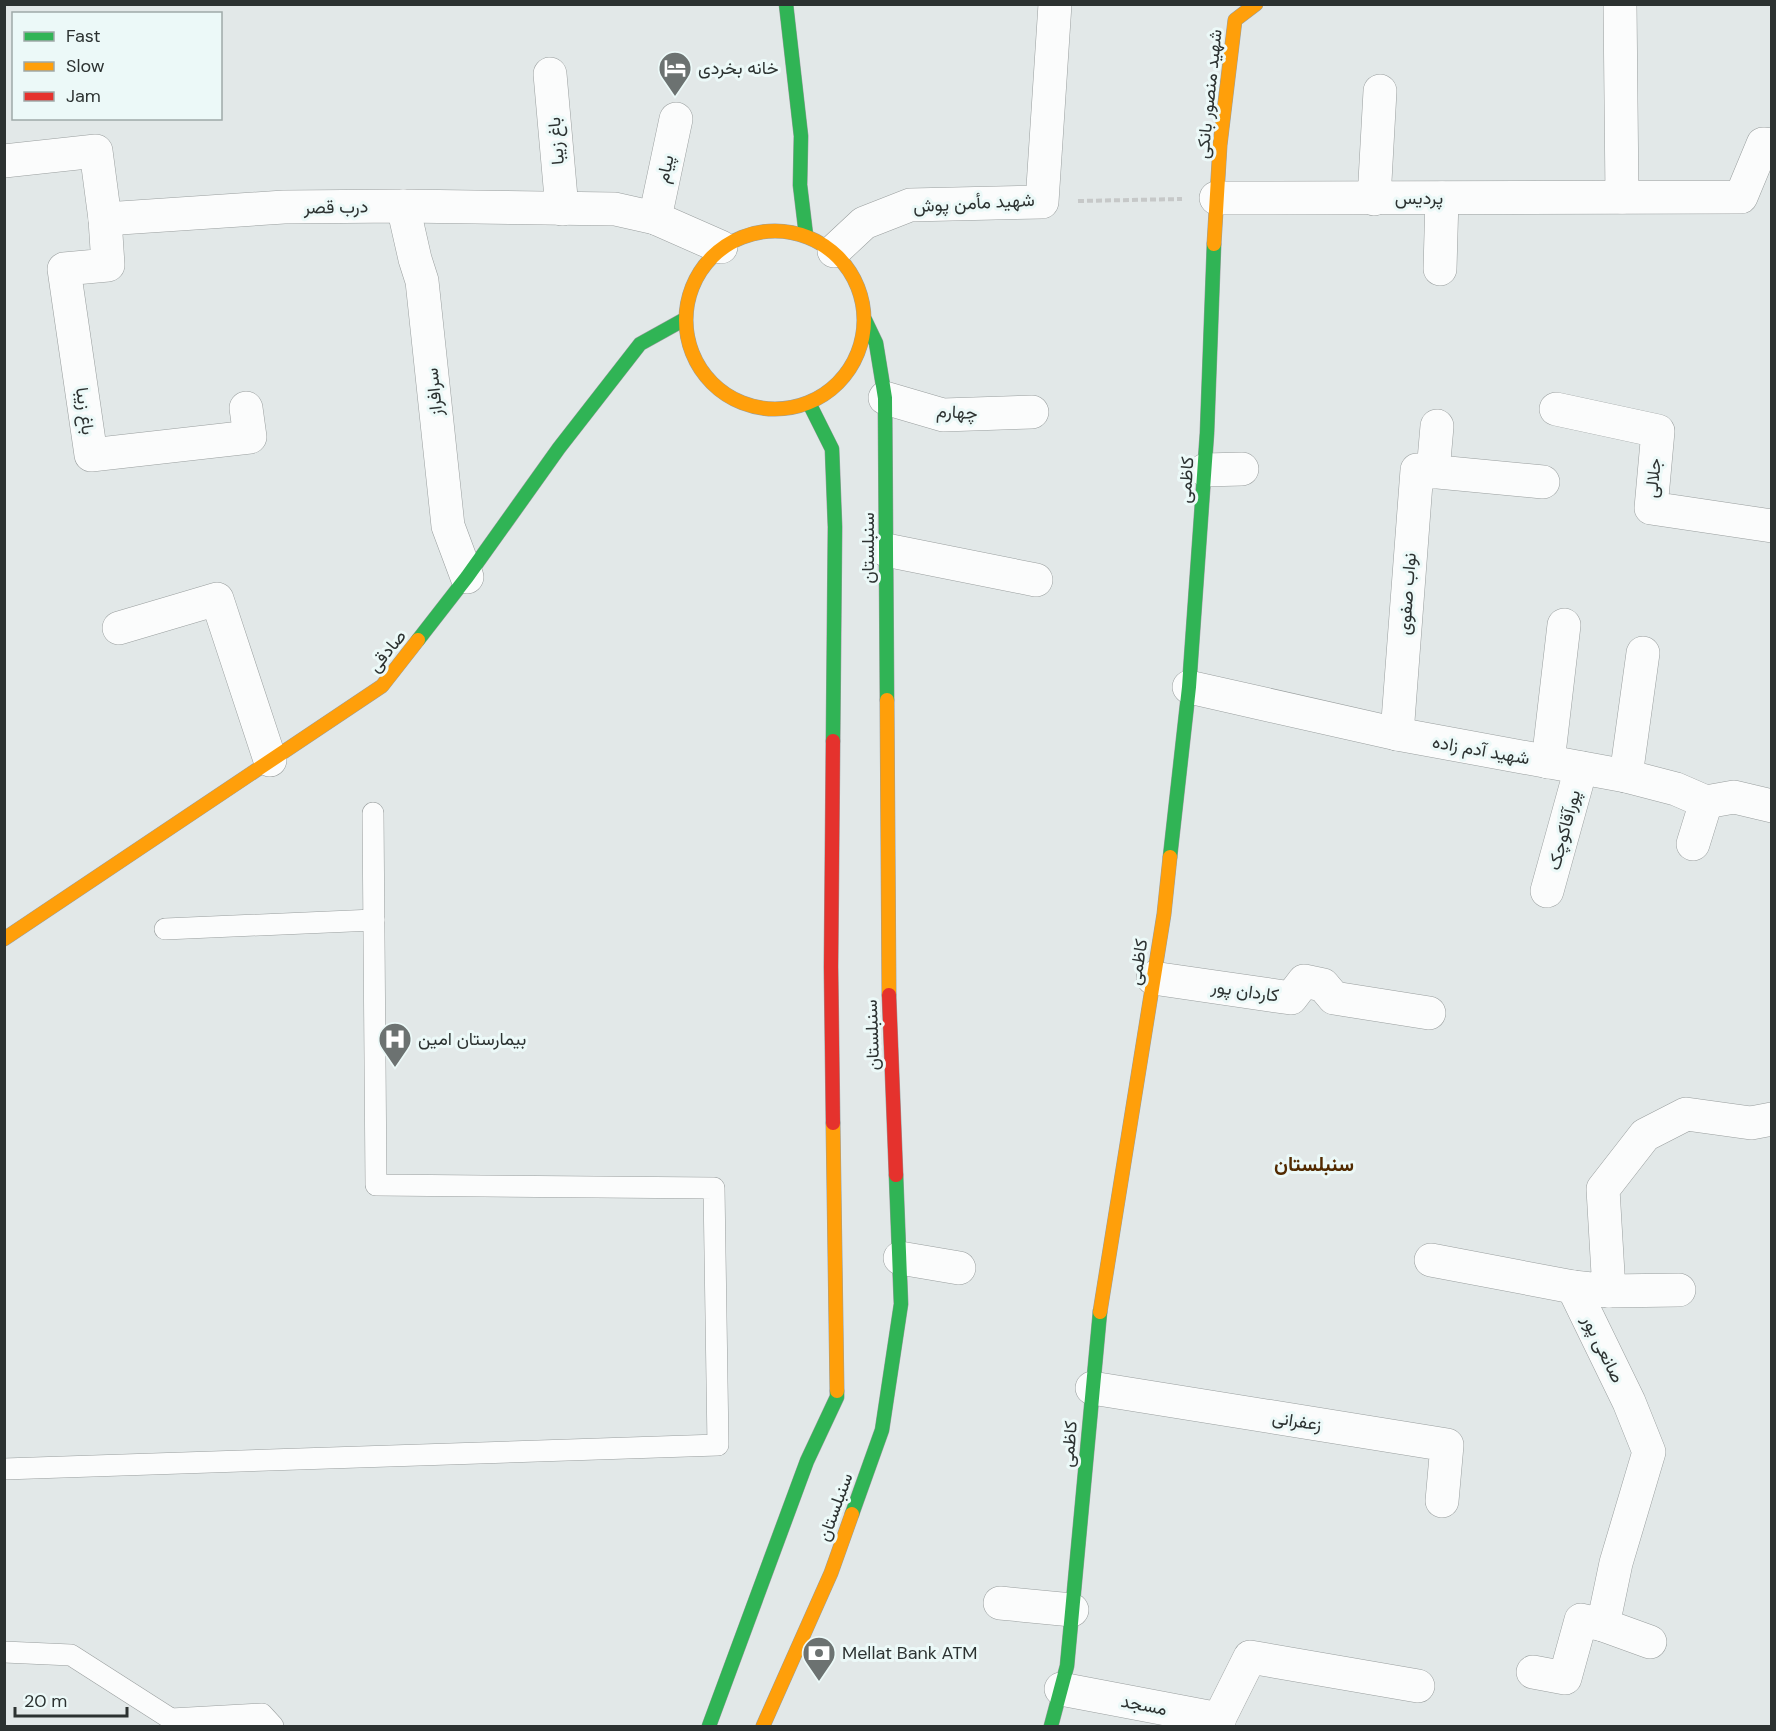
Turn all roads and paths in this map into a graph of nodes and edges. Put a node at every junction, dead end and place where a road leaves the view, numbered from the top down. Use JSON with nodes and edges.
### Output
{"nodes":[{"id":1,"x":786,"y":4,"type":"edge"},
{"id":2,"x":1055,"y":4,"type":"edge"},
{"id":3,"x":1256,"y":4,"type":"edge"},
{"id":4,"x":1620,"y":4,"type":"edge"},
{"id":5,"x":550,"y":74,"type":"dead end"},
{"id":6,"x":1380,"y":91,"type":"dead end"},
{"id":7,"x":675,"y":119,"type":"dead end"},
{"id":8,"x":1772,"y":145,"type":"edge"},
{"id":9,"x":4,"y":161,"type":"edge"},
{"id":10,"x":1622,"y":197,"type":"junction"},
{"id":11,"x":1216,"y":198,"type":"junction"},
{"id":12,"x":1442,"y":198,"type":"junction"},
{"id":13,"x":1374,"y":199,"type":"junction"},
{"id":14,"x":1042,"y":202,"type":"junction"},
{"id":15,"x":403,"y":206,"type":"junction"},
{"id":16,"x":561,"y":208,"type":"junction"},
{"id":17,"x":655,"y":218,"type":"junction"},
{"id":18,"x":105,"y":219,"type":"junction"},
{"id":19,"x":820,"y":243,"type":"junction"},
{"id":20,"x":722,"y":247,"type":"junction"},
{"id":21,"x":1440,"y":269,"type":"dead end"},
{"id":22,"x":685,"y":319,"type":"junction"},
{"id":23,"x":865,"y":320,"type":"junction"},
{"id":24,"x":885,"y":398,"type":"junction"},
{"id":25,"x":809,"y":403,"type":"junction"},
{"id":26,"x":246,"y":408,"type":"dead end"},
{"id":27,"x":1556,"y":409,"type":"dead end"},
{"id":28,"x":1032,"y":412,"type":"dead end"},
{"id":29,"x":1437,"y":426,"type":"dead end"},
{"id":30,"x":1242,"y":469,"type":"dead end"},
{"id":31,"x":1205,"y":470,"type":"junction"},
{"id":32,"x":1433,"y":472,"type":"junction"},
{"id":33,"x":1543,"y":482,"type":"dead end"},
{"id":34,"x":1772,"y":526,"type":"edge"},
{"id":35,"x":886,"y":550,"type":"junction"},
{"id":36,"x":467,"y":577,"type":"junction"},
{"id":37,"x":1036,"y":580,"type":"dead end"},
{"id":38,"x":1564,"y":625,"type":"dead end"},
{"id":39,"x":119,"y":628,"type":"dead end"},
{"id":40,"x":1643,"y":652,"type":"dead end"},
{"id":41,"x":1189,"y":687,"type":"junction"},
{"id":42,"x":1397,"y":735,"type":"junction"},
{"id":43,"x":270,"y":760,"type":"junction"},
{"id":44,"x":1548,"y":762,"type":"junction"},
{"id":45,"x":1581,"y":768,"type":"junction"},
{"id":46,"x":1626,"y":776,"type":"junction"},
{"id":47,"x":1706,"y":802,"type":"junction"},
{"id":48,"x":1772,"y":806,"type":"edge"},
{"id":49,"x":373,"y":813,"type":"dead end"},
{"id":50,"x":1693,"y":844,"type":"dead end"},
{"id":51,"x":1547,"y":891,"type":"dead end"},
{"id":52,"x":374,"y":920,"type":"junction"},
{"id":53,"x":165,"y":929,"type":"dead end"},
{"id":54,"x":4,"y":939,"type":"edge"},
{"id":55,"x":1153,"y":978,"type":"junction"},
{"id":56,"x":1429,"y":1013,"type":"dead end"},
{"id":57,"x":1772,"y":1119,"type":"edge"},
{"id":58,"x":900,"y":1258,"type":"junction"},
{"id":59,"x":1431,"y":1260,"type":"dead end"},
{"id":60,"x":959,"y":1268,"type":"dead end"},
{"id":61,"x":1573,"y":1287,"type":"junction"},
{"id":62,"x":1679,"y":1290,"type":"dead end"},
{"id":63,"x":1609,"y":1291,"type":"junction"},
{"id":64,"x":1092,"y":1388,"type":"junction"},
{"id":65,"x":4,"y":1469,"type":"edge"},
{"id":66,"x":1442,"y":1501,"type":"dead end"},
{"id":67,"x":1000,"y":1603,"type":"dead end"},
{"id":68,"x":1072,"y":1610,"type":"junction"},
{"id":69,"x":1603,"y":1625,"type":"junction"},
{"id":70,"x":1650,"y":1642,"type":"dead end"},
{"id":71,"x":4,"y":1652,"type":"edge"},
{"id":72,"x":1533,"y":1672,"type":"dead end"},
{"id":73,"x":1418,"y":1686,"type":"dead end"},
{"id":74,"x":1061,"y":1689,"type":"junction"},
{"id":75,"x":1219,"y":1723,"type":"edge"},
{"id":76,"x":273,"y":1726,"type":"edge"},
{"id":77,"x":709,"y":1726,"type":"edge"},
{"id":78,"x":763,"y":1726,"type":"edge"},
{"id":79,"x":1052,"y":1726,"type":"edge"}],
"edges":[{"from":1,"to":19,"type":"street"},
{"from":2,"to":14,"type":"street","name":"شهید مأمن پوش"},
{"from":3,"to":11,"type":"street","name":"شهید منصور بانکی"},
{"from":4,"to":10,"type":"street"},
{"from":5,"to":16,"type":"street","name":"باغ زیبا"},
{"from":6,"to":13,"type":"street"},
{"from":7,"to":17,"type":"street","name":"پیام"},
{"from":8,"to":10,"type":"street","name":"پردیس"},
{"from":9,"to":18,"type":"street"},
{"from":10,"to":12,"type":"street","name":"پردیس"},
{"from":11,"to":13,"type":"street","name":"پردیس"},
{"from":11,"to":14,"type":"path"},
{"from":11,"to":31,"type":"street","name":"کاظمی"},
{"from":12,"to":13,"type":"street","name":"پردیس"},
{"from":12,"to":21,"type":"street"},
{"from":14,"to":19,"type":"street","name":"شهید مأمن پوش"},
{"from":15,"to":16,"type":"street","name":"درب قصر"},
{"from":15,"to":18,"type":"street","name":"درب قصر"},
{"from":15,"to":36,"type":"street","name":"سرافراز"},
{"from":16,"to":17,"type":"street","name":"درب قصر"},
{"from":17,"to":20,"type":"street","name":"درب قصر"},
{"from":18,"to":26,"type":"street","name":"باغ زیبا"},
{"from":19,"to":20,"type":"street"},
{"from":19,"to":23,"type":"street"},
{"from":20,"to":22,"type":"street"},
{"from":22,"to":25,"type":"street"},
{"from":22,"to":36,"type":"street","name":"صادقی"},
{"from":23,"to":24,"type":"street","name":"سنبلستان"},
{"from":23,"to":25,"type":"street"},
{"from":24,"to":28,"type":"street","name":"چهارم"},
{"from":24,"to":35,"type":"street","name":"سنبلستان"},
{"from":25,"to":77,"type":"street","name":"سنبلستان"},
{"from":27,"to":34,"type":"street","name":"جلالی"},
{"from":29,"to":32,"type":"street"},
{"from":30,"to":31,"type":"street"},
{"from":31,"to":41,"type":"street","name":"کاظمی"},
{"from":32,"to":33,"type":"street"},
{"from":32,"to":42,"type":"street","name":"نواب صفوی"},
{"from":35,"to":37,"type":"street"},
{"from":35,"to":58,"type":"street","name":"سنبلستان"},
{"from":36,"to":43,"type":"street","name":"صادقی"},
{"from":38,"to":44,"type":"street"},
{"from":39,"to":43,"type":"street"},
{"from":40,"to":46,"type":"street"},
{"from":41,"to":42,"type":"street","name":"شهید آدم زاده"},
{"from":41,"to":55,"type":"street","name":"کاظمی"},
{"from":42,"to":44,"type":"street","name":"شهید آدم زاده"},
{"from":43,"to":54,"type":"street","name":"صادقی"},
{"from":44,"to":45,"type":"street","name":"شهید آدم زاده"},
{"from":45,"to":46,"type":"street","name":"شهید آدم زاده"},
{"from":45,"to":51,"type":"street","name":"پورآقاکوچک"},
{"from":46,"to":47,"type":"street","name":"شهید آدم زاده"},
{"from":47,"to":48,"type":"street"},
{"from":47,"to":50,"type":"street"},
{"from":49,"to":52,"type":"lane"},
{"from":52,"to":53,"type":"lane"},
{"from":52,"to":65,"type":"lane"},
{"from":55,"to":56,"type":"street","name":"کاردان پور"},
{"from":55,"to":64,"type":"street","name":"کاظمی"},
{"from":57,"to":63,"type":"street","name":"صانعی پور"},
{"from":58,"to":60,"type":"street"},
{"from":58,"to":78,"type":"street","name":"سنبلستان"},
{"from":59,"to":61,"type":"street"},
{"from":61,"to":63,"type":"street","name":"صانعی پور"},
{"from":61,"to":69,"type":"street","name":"صانعی پور"},
{"from":62,"to":63,"type":"street"},
{"from":64,"to":66,"type":"street","name":"زعفرانی"},
{"from":64,"to":68,"type":"street","name":"کاظمی"},
{"from":67,"to":68,"type":"street"},
{"from":68,"to":74,"type":"street","name":"کاظمی"},
{"from":69,"to":70,"type":"street"},
{"from":69,"to":72,"type":"street"},
{"from":71,"to":76,"type":"lane"},
{"from":73,"to":75,"type":"street"},
{"from":74,"to":75,"type":"street","name":"مسجد"},
{"from":74,"to":79,"type":"street","name":"کاظمی"}]}
